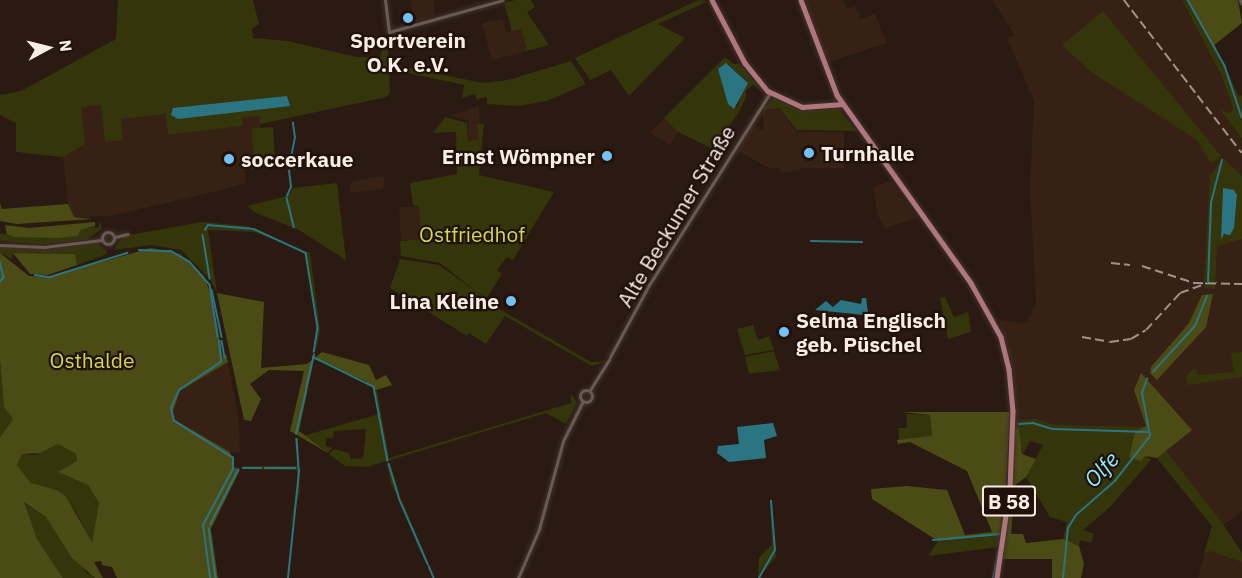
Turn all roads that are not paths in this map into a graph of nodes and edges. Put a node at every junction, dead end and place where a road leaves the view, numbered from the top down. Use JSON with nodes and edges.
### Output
{"nodes":[{"id":1,"x":385,"y":0,"type":"edge"},
{"id":2,"x":502,"y":0,"type":"edge"},
{"id":3,"x":712,"y":0,"type":"edge"},
{"id":4,"x":801,"y":0,"type":"edge"},
{"id":5,"x":770,"y":93,"type":"junction"},
{"id":6,"x":843,"y":104,"type":"junction"},
{"id":7,"x":128,"y":234,"type":"dead end"},
{"id":8,"x":115,"y":237,"type":"junction"},
{"id":9,"x":102,"y":240,"type":"junction"},
{"id":10,"x":0,"y":245,"type":"edge"},
{"id":11,"x":590,"y":391,"type":"junction"},
{"id":12,"x":583,"y":401,"type":"junction"},
{"id":13,"x":518,"y":578,"type":"edge"},
{"id":14,"x":997,"y":578,"type":"edge"}],
"edges":[{"from":1,"to":2,"type":"street"},
{"from":3,"to":5,"type":"main road"},
{"from":4,"to":6,"type":"main road","number":"B 58"},
{"from":5,"to":6,"type":"main road"},
{"from":5,"to":11,"type":"street","name":"Alte Beckumer Straße"},
{"from":6,"to":14,"type":"main road","number":"B 58"},
{"from":7,"to":8,"type":"street"},
{"from":8,"to":9,"type":"street"},
{"from":8,"to":9,"type":"street"},
{"from":9,"to":10,"type":"street"},
{"from":11,"to":12,"type":"street","name":"Alte Beckumer Straße"},
{"from":11,"to":12,"type":"street","name":"Alte Beckumer Straße"},
{"from":12,"to":13,"type":"street","name":"Alte Beckumer Straße"}]}
